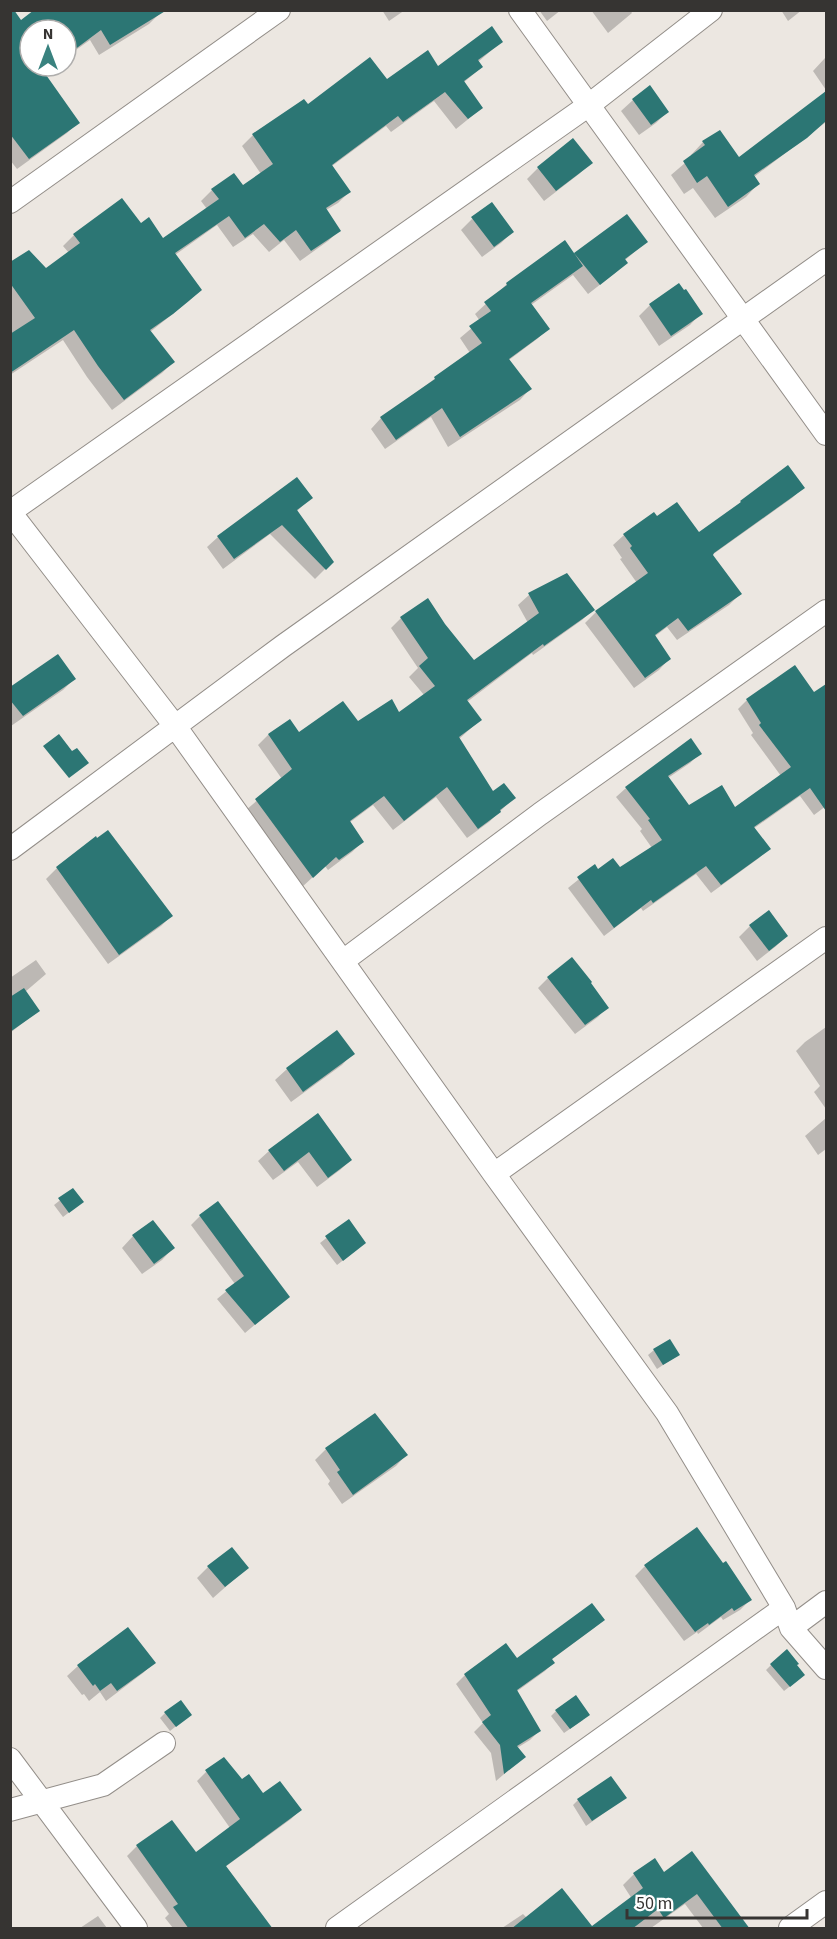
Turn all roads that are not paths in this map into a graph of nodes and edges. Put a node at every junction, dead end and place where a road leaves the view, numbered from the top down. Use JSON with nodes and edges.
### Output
{"nodes":[{"id":1,"x":279,"y":10,"type":"edge"},
{"id":2,"x":519,"y":10,"type":"edge"},
{"id":3,"x":711,"y":10,"type":"edge"},
{"id":4,"x":589,"y":105,"type":"junction"},
{"id":5,"x":10,"y":202,"type":"edge"},
{"id":6,"x":826,"y":260,"type":"edge"},
{"id":7,"x":743,"y":319,"type":"junction"},
{"id":8,"x":826,"y":434,"type":"edge"},
{"id":9,"x":10,"y":512,"type":"edge"},
{"id":10,"x":826,"y":611,"type":"edge"},
{"id":11,"x":175,"y":726,"type":"junction"},
{"id":12,"x":10,"y":849,"type":"edge"},
{"id":13,"x":826,"y":938,"type":"edge"},
{"id":14,"x":343,"y":961,"type":"junction"},
{"id":15,"x":494,"y":1174,"type":"junction"},
{"id":16,"x":826,"y":1602,"type":"edge"},
{"id":17,"x":788,"y":1618,"type":"junction"},
{"id":18,"x":826,"y":1668,"type":"edge"},
{"id":19,"x":164,"y":1743,"type":"dead end"},
{"id":20,"x":10,"y":1759,"type":"edge"},
{"id":21,"x":42,"y":1802,"type":"junction"},
{"id":22,"x":10,"y":1810,"type":"edge"},
{"id":23,"x":826,"y":1902,"type":"edge"},
{"id":24,"x":135,"y":1929,"type":"edge"},
{"id":25,"x":337,"y":1929,"type":"edge"},
{"id":26,"x":790,"y":1929,"type":"edge"}],
"edges":[{"from":1,"to":5,"type":"street"},
{"from":2,"to":4,"type":"street"},
{"from":3,"to":4,"type":"street"},
{"from":4,"to":7,"type":"street"},
{"from":4,"to":9,"type":"street"},
{"from":6,"to":7,"type":"street"},
{"from":7,"to":8,"type":"street"},
{"from":7,"to":11,"type":"street"},
{"from":9,"to":11,"type":"street"},
{"from":10,"to":14,"type":"street"},
{"from":11,"to":12,"type":"street"},
{"from":11,"to":14,"type":"street"},
{"from":13,"to":15,"type":"street"},
{"from":14,"to":15,"type":"street"},
{"from":15,"to":17,"type":"street"},
{"from":16,"to":17,"type":"street"},
{"from":17,"to":18,"type":"street"},
{"from":17,"to":25,"type":"street"},
{"from":19,"to":21,"type":"street"},
{"from":20,"to":21,"type":"street"},
{"from":21,"to":22,"type":"street"},
{"from":21,"to":24,"type":"street"},
{"from":23,"to":26,"type":"street"}]}
